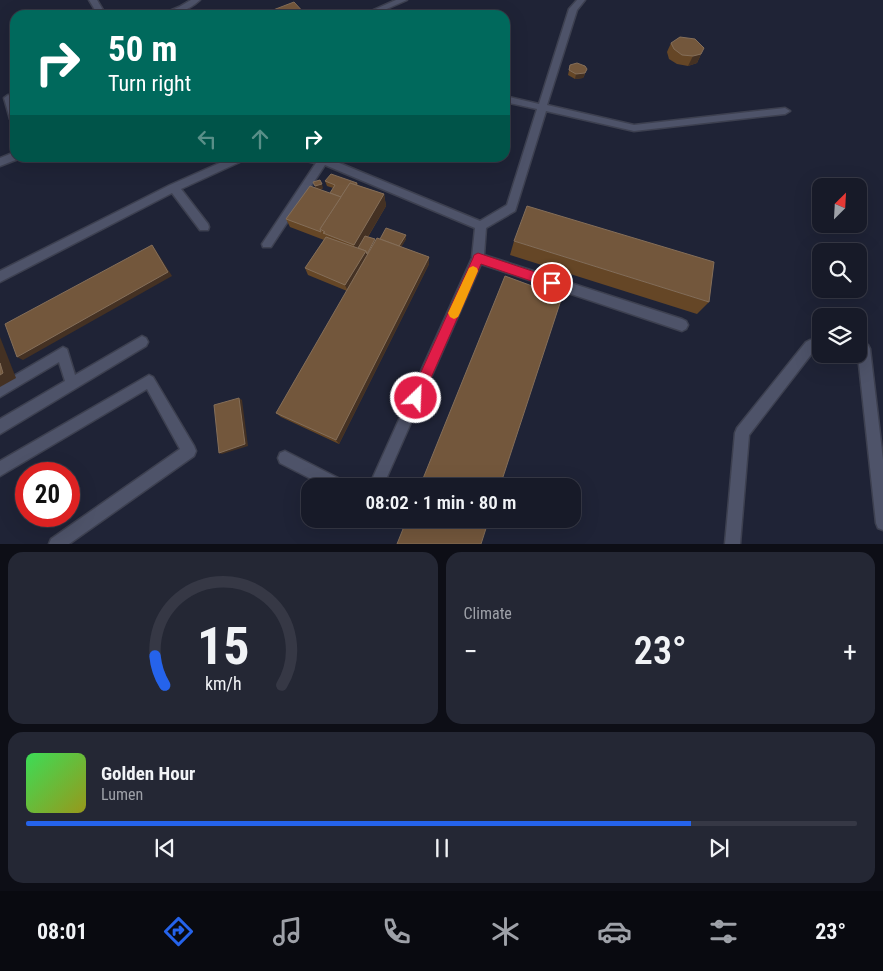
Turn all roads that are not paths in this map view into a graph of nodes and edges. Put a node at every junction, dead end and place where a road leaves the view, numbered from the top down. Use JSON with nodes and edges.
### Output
{"nodes":[{"id":1,"x":196,"y":0,"type":"edge"},
{"id":2,"x":403,"y":0,"type":"edge"},
{"id":3,"x":581,"y":0,"type":"edge"},
{"id":4,"x":179,"y":10,"type":"edge"},
{"id":5,"x":378,"y":10,"type":"edge"},
{"id":6,"x":8,"y":98,"type":"dead end"},
{"id":7,"x":510,"y":99,"type":"edge"},
{"id":8,"x":10,"y":104,"type":"edge"},
{"id":9,"x":543,"y":108,"type":"junction"},
{"id":10,"x":785,"y":111,"type":"dead end"},
{"id":11,"x":230,"y":162,"type":"edge"},
{"id":12,"x":322,"y":162,"type":"edge"},
{"id":13,"x":328,"y":162,"type":"edge"},
{"id":14,"x":174,"y":188,"type":"junction"},
{"id":15,"x":481,"y":226,"type":"junction"},
{"id":16,"x":204,"y":227,"type":"dead end"},
{"id":17,"x":267,"y":244,"type":"dead end"},
{"id":18,"x":478,"y":258,"type":"junction"},
{"id":19,"x":0,"y":277,"type":"edge"},
{"id":20,"x":682,"y":325,"type":"dead end"},
{"id":21,"x":142,"y":342,"type":"dead end"},
{"id":22,"x":812,"y":346,"type":"edge"},
{"id":23,"x":866,"y":363,"type":"edge"},
{"id":24,"x":72,"y":385,"type":"junction"},
{"id":25,"x":0,"y":391,"type":"edge"},
{"id":26,"x":0,"y":427,"type":"edge"},
{"id":27,"x":285,"y":458,"type":"dead end"},
{"id":28,"x":0,"y":469,"type":"edge"},
{"id":29,"x":324,"y":478,"type":"edge"},
{"id":30,"x":380,"y":478,"type":"edge"},
{"id":31,"x":883,"y":523,"type":"edge"},
{"id":32,"x":56,"y":544,"type":"edge"},
{"id":33,"x":732,"y":544,"type":"edge"}],
"edges":[{"from":1,"to":4,"type":"lane"},
{"from":2,"to":5,"type":"lane"},
{"from":3,"to":9,"type":"lane"},
{"from":6,"to":8,"type":"lane"},
{"from":7,"to":9,"type":"lane"},
{"from":9,"to":10,"type":"lane"},
{"from":9,"to":15,"type":"lane"},
{"from":11,"to":14,"type":"lane"},
{"from":12,"to":17,"type":"lane"},
{"from":13,"to":15,"type":"lane"},
{"from":14,"to":16,"type":"lane"},
{"from":14,"to":19,"type":"lane"},
{"from":15,"to":18,"type":"lane"},
{"from":18,"to":20,"type":"lane"},
{"from":18,"to":30,"type":"lane"},
{"from":21,"to":24,"type":"lane"},
{"from":22,"to":33,"type":"lane"},
{"from":23,"to":31,"type":"lane"},
{"from":24,"to":25,"type":"lane"},
{"from":24,"to":26,"type":"lane"},
{"from":27,"to":29,"type":"lane"},
{"from":28,"to":32,"type":"lane"}]}
